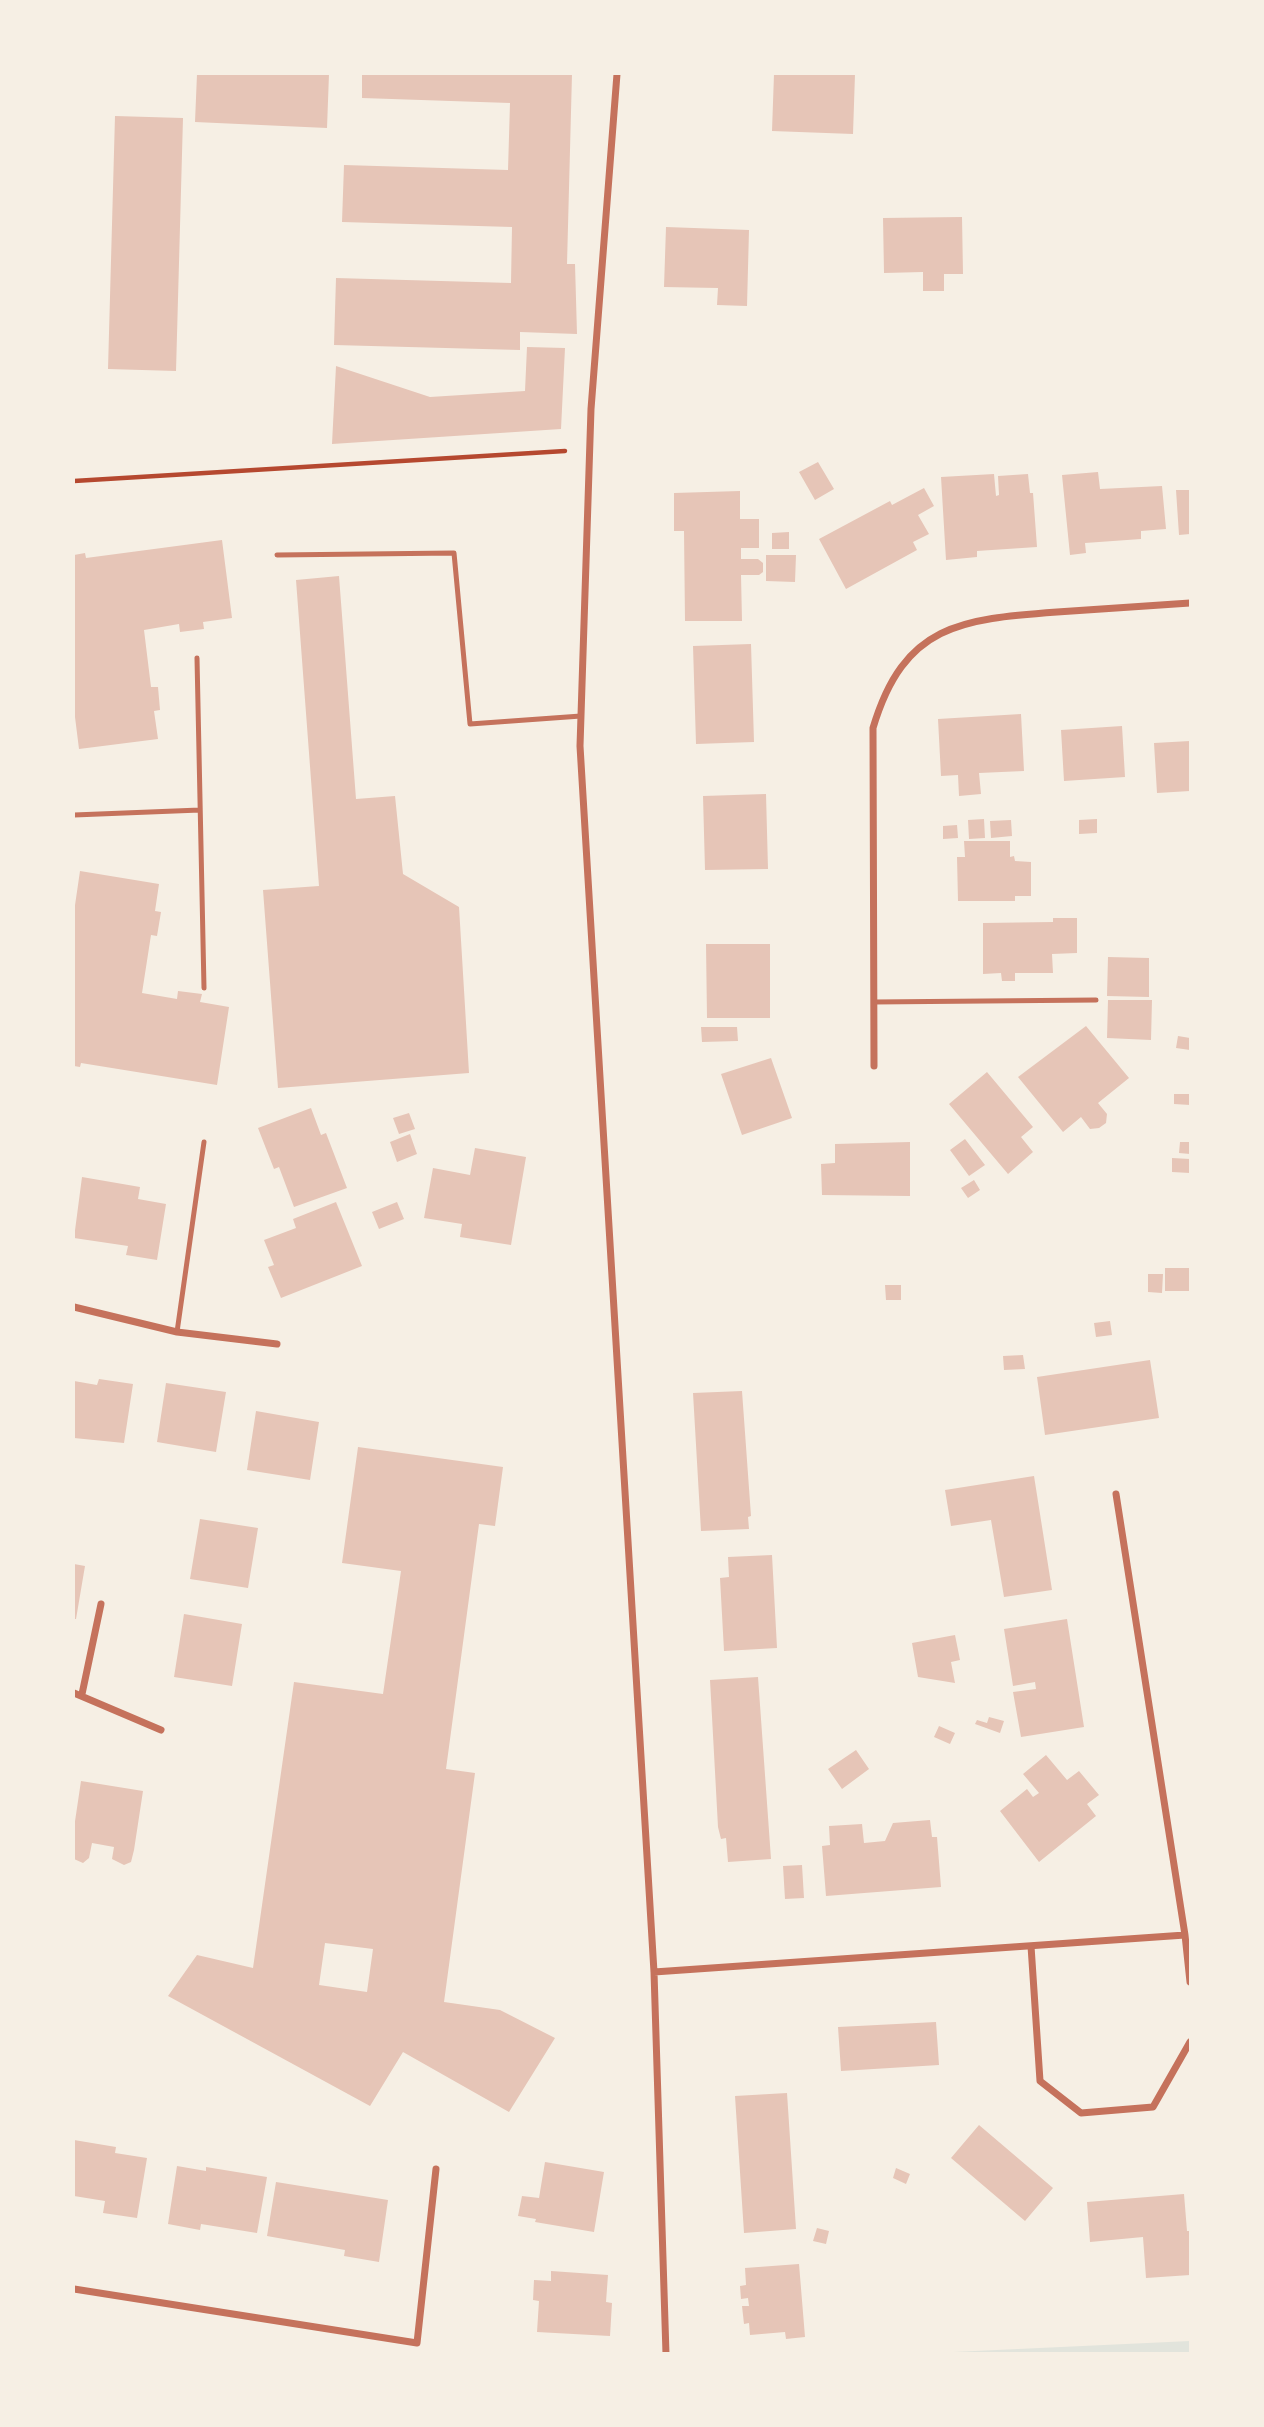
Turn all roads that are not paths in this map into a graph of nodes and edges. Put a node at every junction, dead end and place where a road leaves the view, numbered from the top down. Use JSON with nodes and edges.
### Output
{"nodes":[{"id":1,"x":617,"y":74,"type":"edge"},
{"id":2,"x":277,"y":555,"type":"dead end"},
{"id":3,"x":1191,"y":603,"type":"edge"},
{"id":4,"x":197,"y":658,"type":"dead end"},
{"id":5,"x":581,"y":716,"type":"junction"},
{"id":6,"x":200,"y":810,"type":"junction"},
{"id":7,"x":74,"y":815,"type":"edge"},
{"id":8,"x":204,"y":988,"type":"dead end"},
{"id":9,"x":1096,"y":1000,"type":"dead end"},
{"id":10,"x":874,"y":1002,"type":"junction"},
{"id":11,"x":874,"y":1066,"type":"dead end"},
{"id":12,"x":204,"y":1142,"type":"dead end"},
{"id":13,"x":74,"y":1307,"type":"edge"},
{"id":14,"x":177,"y":1332,"type":"junction"},
{"id":15,"x":277,"y":1344,"type":"dead end"},
{"id":16,"x":1116,"y":1493,"type":"dead end"},
{"id":17,"x":101,"y":1604,"type":"dead end"},
{"id":18,"x":74,"y":1693,"type":"edge"},
{"id":19,"x":82,"y":1695,"type":"junction"},
{"id":20,"x":161,"y":1730,"type":"dead end"},
{"id":21,"x":1185,"y":1935,"type":"junction"},
{"id":22,"x":1031,"y":1946,"type":"junction"},
{"id":23,"x":654,"y":1972,"type":"junction"},
{"id":24,"x":1191,"y":1982,"type":"edge"},
{"id":25,"x":1191,"y":2042,"type":"edge"},
{"id":26,"x":436,"y":2169,"type":"dead end"},
{"id":27,"x":74,"y":2289,"type":"edge"},
{"id":28,"x":666,"y":2354,"type":"edge"}],
"edges":[{"from":1,"to":5,"type":"street"},
{"from":2,"to":5,"type":"lane"},
{"from":3,"to":10,"type":"street"},
{"from":4,"to":6,"type":"lane"},
{"from":5,"to":23,"type":"street"},
{"from":6,"to":7,"type":"lane"},
{"from":6,"to":8,"type":"lane"},
{"from":9,"to":10,"type":"lane"},
{"from":10,"to":11,"type":"street"},
{"from":12,"to":14,"type":"lane"},
{"from":13,"to":14,"type":"street"},
{"from":14,"to":15,"type":"street"},
{"from":16,"to":21,"type":"street"},
{"from":17,"to":19,"type":"street"},
{"from":18,"to":19,"type":"street"},
{"from":19,"to":20,"type":"street"},
{"from":21,"to":22,"type":"street"},
{"from":21,"to":24,"type":"street"},
{"from":22,"to":23,"type":"street"},
{"from":22,"to":25,"type":"street"},
{"from":23,"to":28,"type":"street"},
{"from":26,"to":27,"type":"street"}]}
